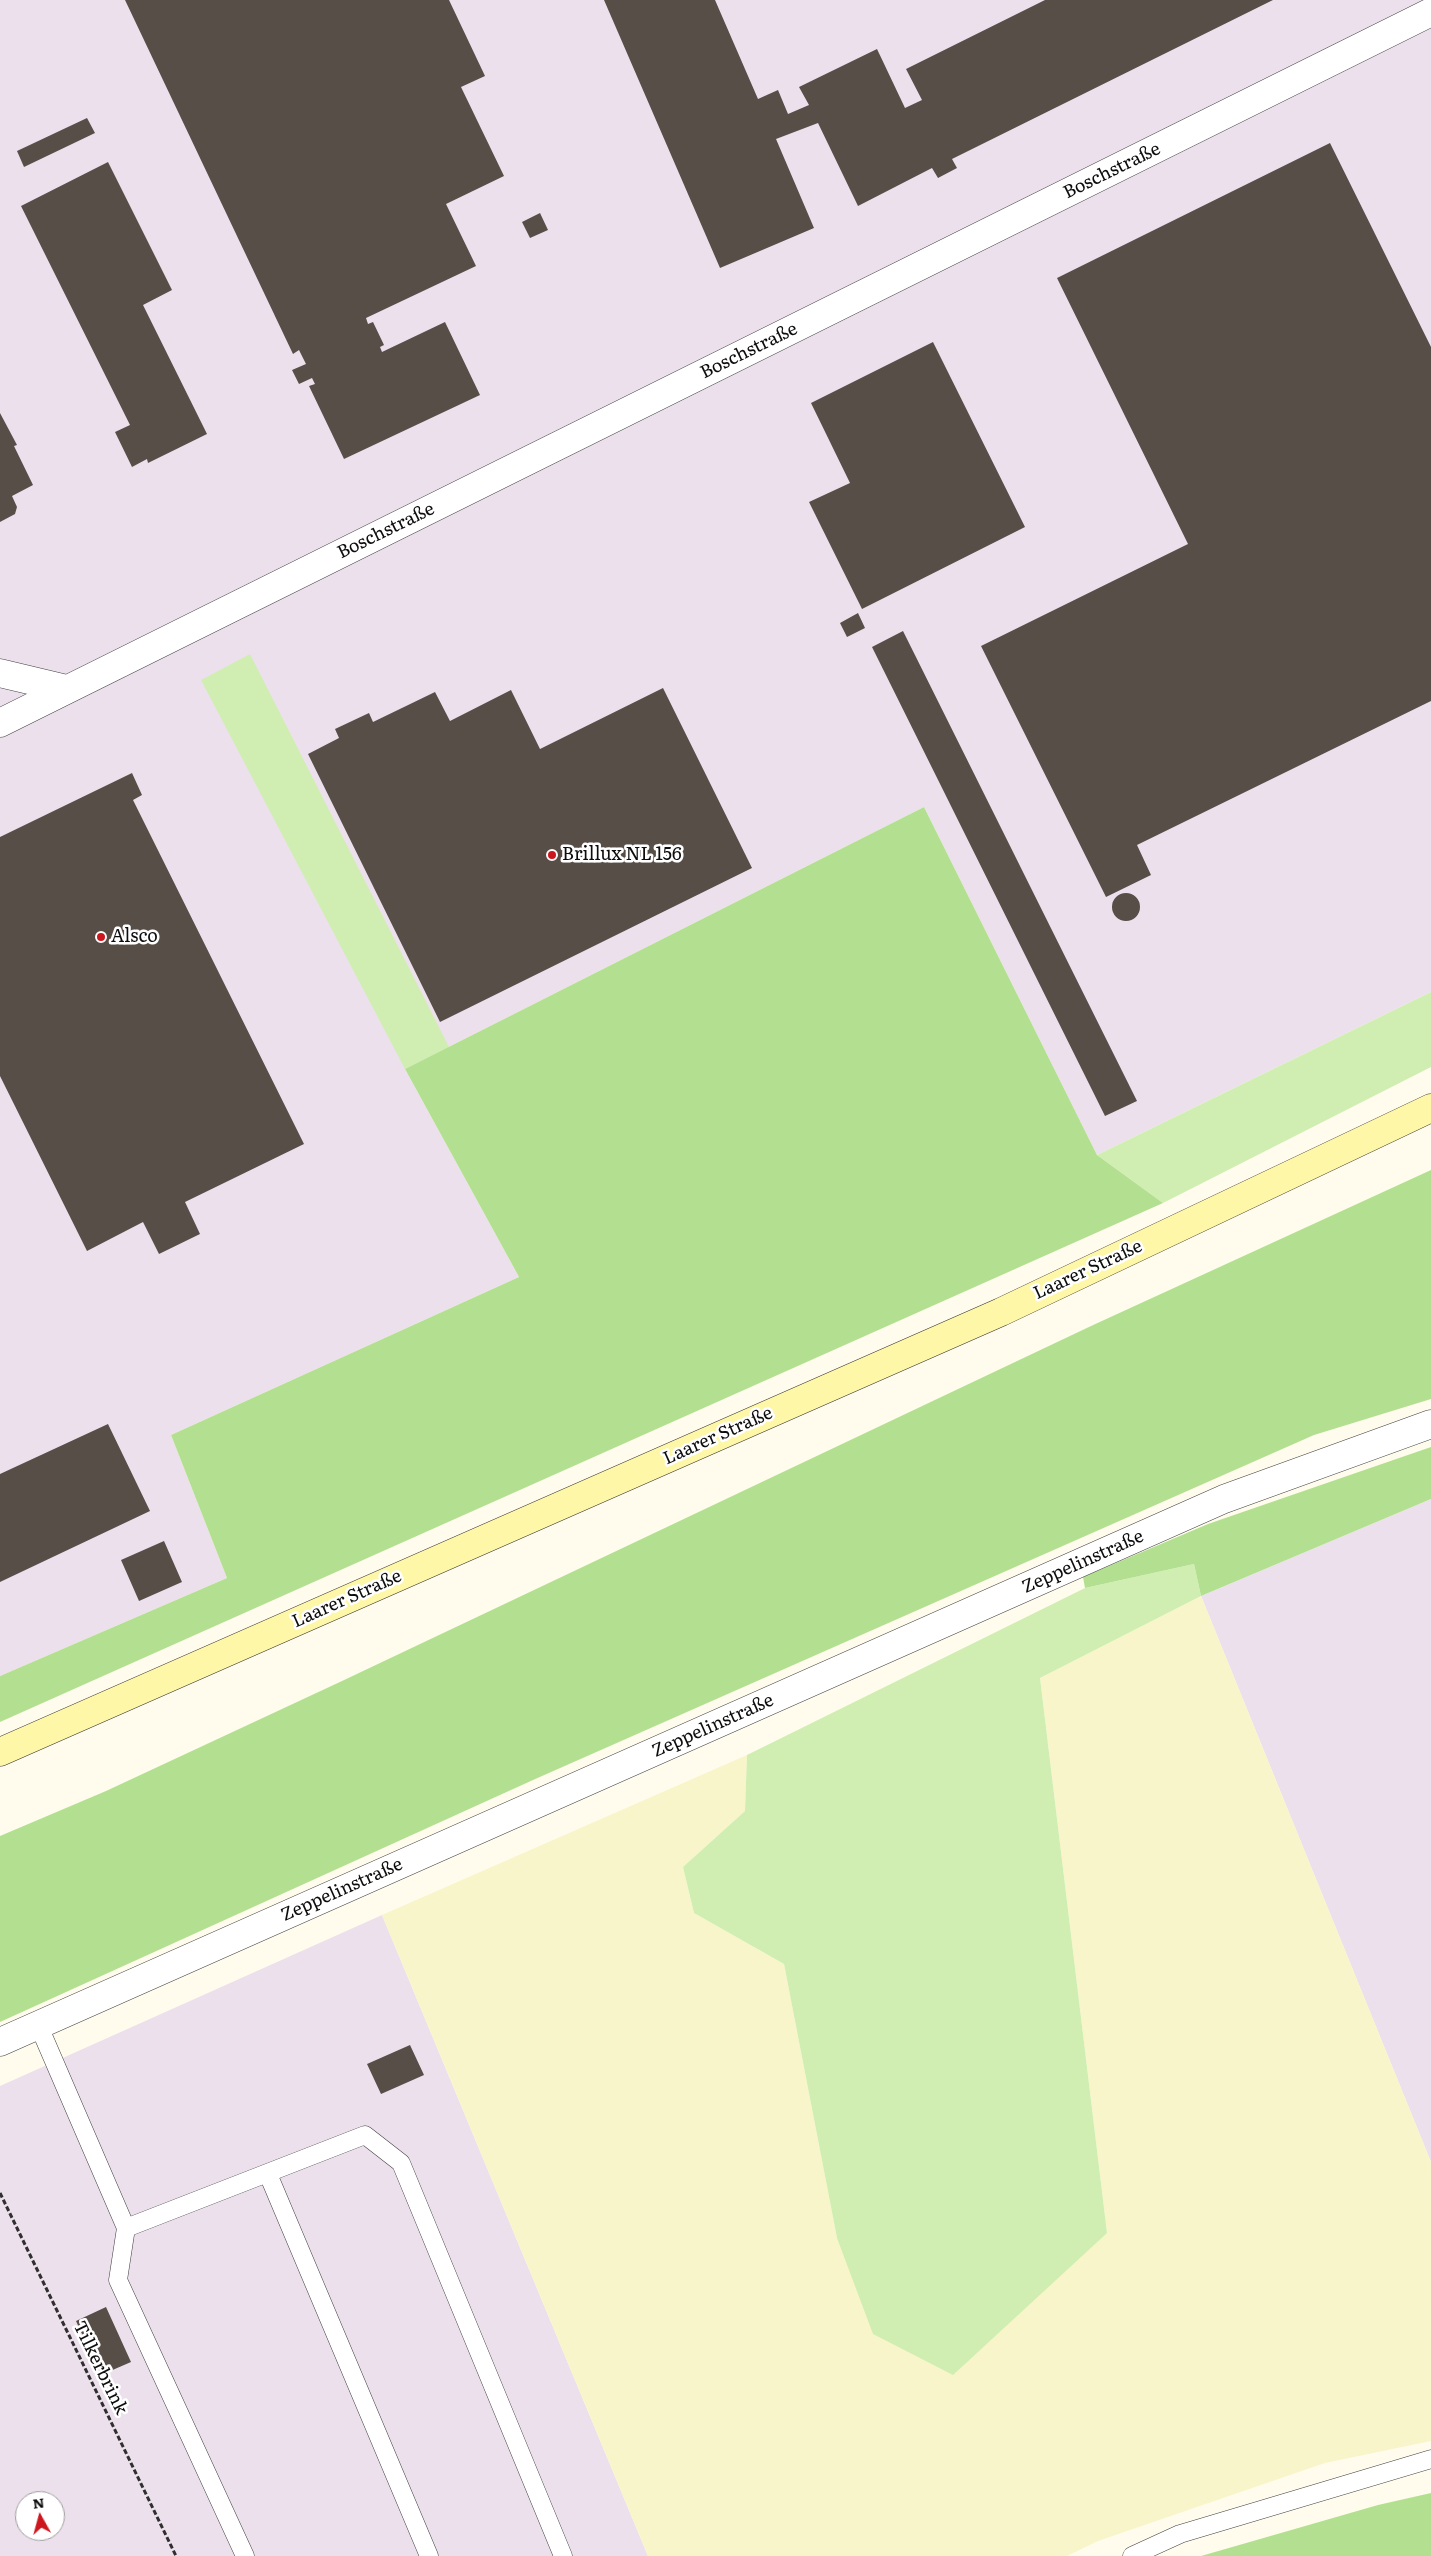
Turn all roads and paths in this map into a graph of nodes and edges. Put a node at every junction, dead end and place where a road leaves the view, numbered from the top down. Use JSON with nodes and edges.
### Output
{"nodes":[{"id":1,"x":1431,"y":12,"type":"edge"},
{"id":2,"x":0,"y":673,"type":"edge"},
{"id":3,"x":67,"y":689,"type":"junction"},
{"id":4,"x":0,"y":723,"type":"edge"},
{"id":5,"x":1431,"y":1108,"type":"edge"},
{"id":6,"x":1431,"y":1424,"type":"edge"},
{"id":7,"x":0,"y":1752,"type":"edge"},
{"id":8,"x":38,"y":2024,"type":"junction"},
{"id":9,"x":0,"y":2042,"type":"edge"},
{"id":10,"x":268,"y":2174,"type":"junction"},
{"id":11,"x":0,"y":2192,"type":"edge"},
{"id":12,"x":126,"y":2228,"type":"junction"},
{"id":13,"x":1431,"y":2459,"type":"edge"},
{"id":14,"x":176,"y":2556,"type":"edge"},
{"id":15,"x":245,"y":2556,"type":"edge"},
{"id":16,"x":429,"y":2556,"type":"edge"},
{"id":17,"x":563,"y":2556,"type":"edge"},
{"id":18,"x":1132,"y":2556,"type":"edge"}],
"edges":[{"from":1,"to":3,"type":"street","name":"Boschstraße"},
{"from":2,"to":3,"type":"street"},
{"from":3,"to":4,"type":"street","name":"Boschstraße"},
{"from":5,"to":7,"type":"main road","name":"Laarer Straße"},
{"from":6,"to":8,"type":"street","name":"Zeppelinstraße"},
{"from":8,"to":9,"type":"street","name":"Zeppelinstraße"},
{"from":8,"to":12,"type":"lane"},
{"from":10,"to":12,"type":"lane"},
{"from":10,"to":16,"type":"lane"},
{"from":10,"to":17,"type":"lane"},
{"from":11,"to":14,"type":"path","name":"Tilkerbrink"},
{"from":12,"to":15,"type":"lane"},
{"from":13,"to":18,"type":"lane"}]}
